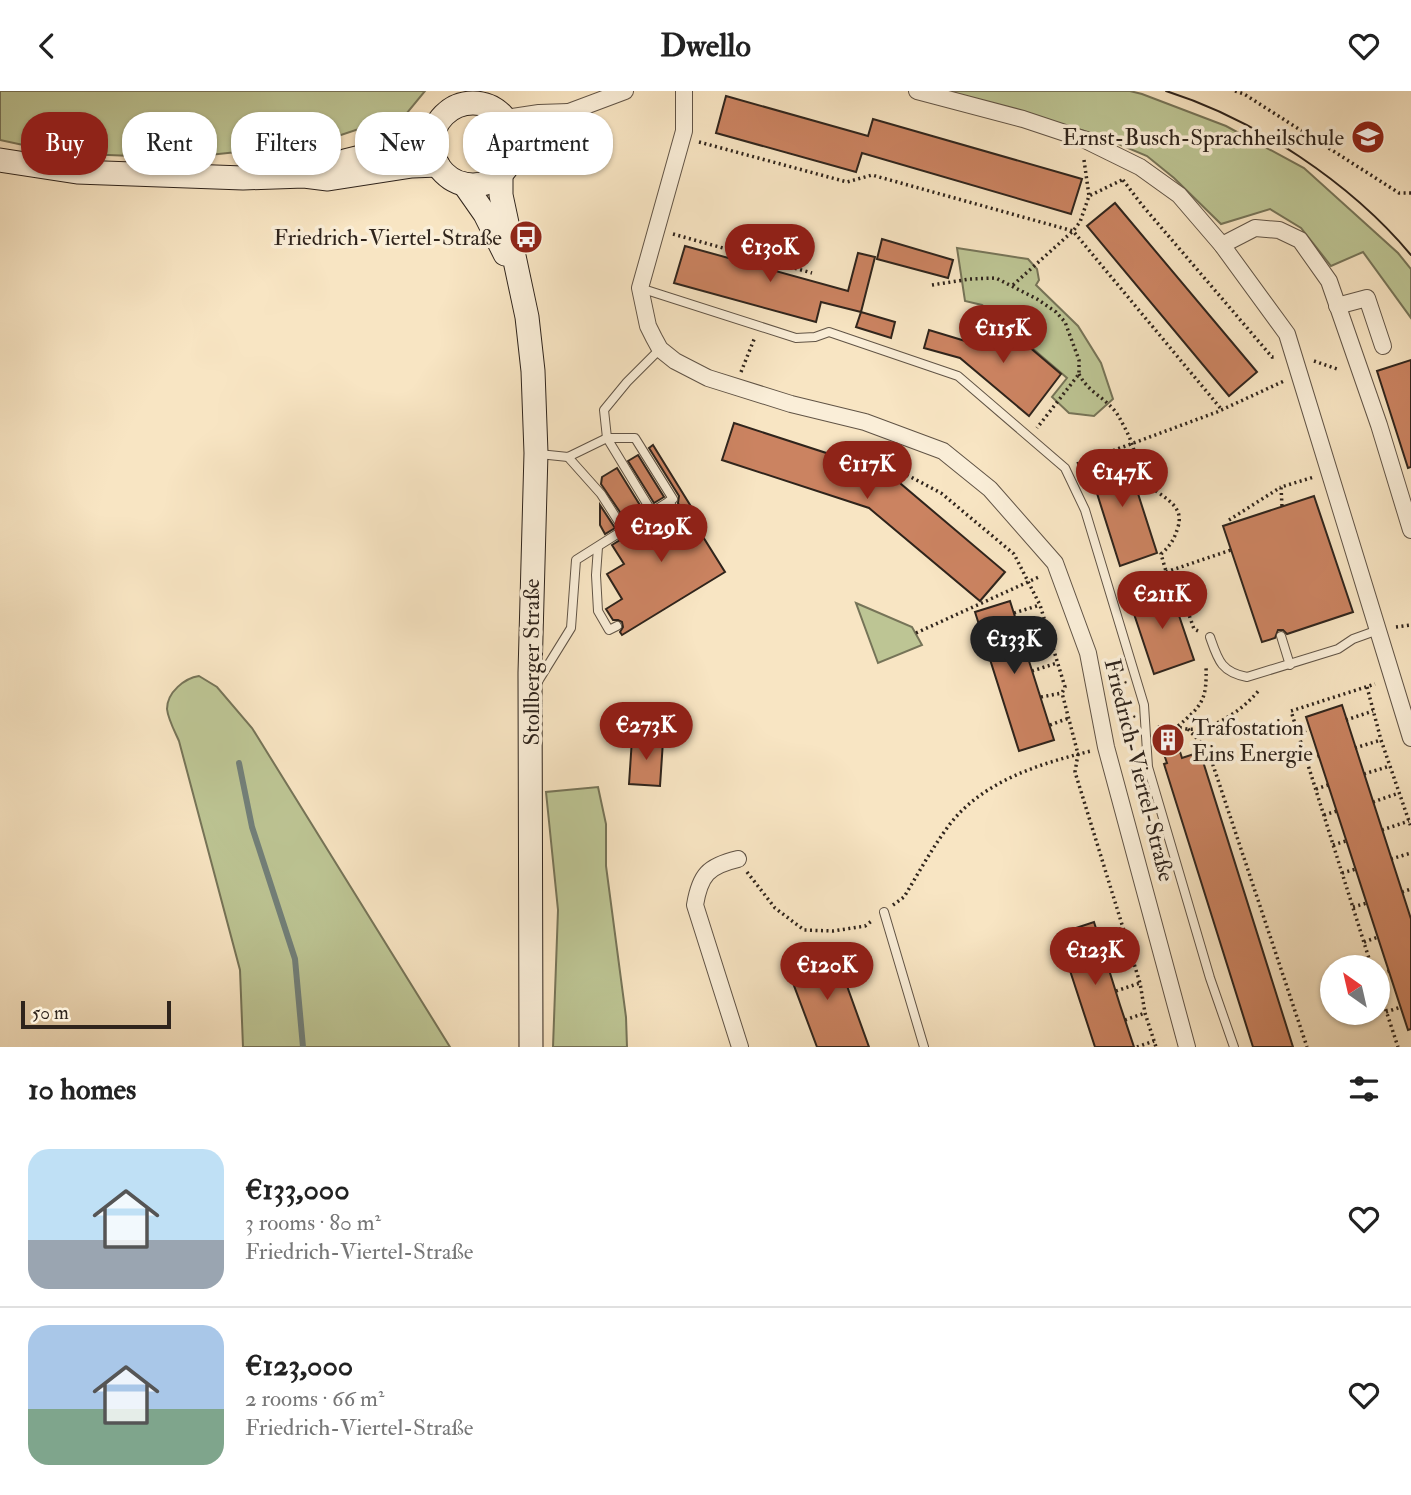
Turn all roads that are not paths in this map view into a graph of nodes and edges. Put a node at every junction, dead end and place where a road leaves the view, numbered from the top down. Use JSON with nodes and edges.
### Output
{"nodes":[{"id":1,"x":625,"y":91,"type":"edge"},
{"id":2,"x":684,"y":91,"type":"edge"},
{"id":3,"x":917,"y":91,"type":"edge"},
{"id":4,"x":479,"y":97,"type":"edge"},
{"id":5,"x":452,"y":100,"type":"edge"},
{"id":6,"x":498,"y":112,"type":"edge"},
{"id":7,"x":569,"y":112,"type":"edge"},
{"id":8,"x":355,"y":158,"type":"edge"},
{"id":9,"x":0,"y":160,"type":"edge"},
{"id":10,"x":355,"y":175,"type":"edge"},
{"id":11,"x":447,"y":175,"type":"edge"},
{"id":12,"x":499,"y":175,"type":"edge"},
{"id":13,"x":501,"y":175,"type":"edge"},
{"id":14,"x":304,"y":176,"type":"junction"},
{"id":15,"x":464,"y":184,"type":"junction"},
{"id":16,"x":1222,"y":245,"type":"junction"},
{"id":17,"x":518,"y":279,"type":"junction"},
{"id":18,"x":640,"y":288,"type":"junction"},
{"id":19,"x":1337,"y":306,"type":"junction"},
{"id":20,"x":1384,"y":346,"type":"dead end"},
{"id":21,"x":660,"y":349,"type":"junction"},
{"id":22,"x":607,"y":438,"type":"junction"},
{"id":23,"x":536,"y":453,"type":"junction"},
{"id":24,"x":568,"y":457,"type":"junction"},
{"id":25,"x":669,"y":502,"type":"junction"},
{"id":26,"x":652,"y":512,"type":"junction"},
{"id":27,"x":683,"y":527,"type":"dead end"},
{"id":28,"x":624,"y":530,"type":"junction"},
{"id":29,"x":1411,"y":530,"type":"edge"},
{"id":30,"x":598,"y":547,"type":"junction"},
{"id":31,"x":617,"y":626,"type":"dead end"},
{"id":32,"x":1378,"y":630,"type":"junction"},
{"id":33,"x":1281,"y":636,"type":"dead end"},
{"id":34,"x":1210,"y":637,"type":"road end"},
{"id":35,"x":1290,"y":665,"type":"junction"},
{"id":36,"x":530,"y":694,"type":"junction"},
{"id":37,"x":1411,"y":738,"type":"edge"},
{"id":38,"x":738,"y":859,"type":"road end"},
{"id":39,"x":884,"y":912,"type":"road end"},
{"id":40,"x":531,"y":1047,"type":"edge"},
{"id":41,"x":740,"y":1047,"type":"edge"},
{"id":42,"x":924,"y":1047,"type":"edge"},
{"id":43,"x":1187,"y":1047,"type":"edge"},
{"id":44,"x":1234,"y":1047,"type":"edge"}],
"edges":[{"from":1,"to":7,"type":"street"},
{"from":2,"to":18,"type":"street"},
{"from":3,"to":16,"type":"street"},
{"from":4,"to":5,"type":"main road"},
{"from":4,"to":6,"type":"main road"},
{"from":8,"to":14,"type":"main road"},
{"from":9,"to":14,"type":"main road"},
{"from":10,"to":14,"type":"main road"},
{"from":11,"to":15,"type":"main road"},
{"from":12,"to":15,"type":"main road"},
{"from":13,"to":17,"type":"main road","name":"Stollberger Straße"},
{"from":15,"to":17,"type":"main road","name":"Stollberger Straße"},
{"from":16,"to":19,"type":"street"},
{"from":16,"to":32,"type":"street"},
{"from":17,"to":23,"type":"main road","name":"Stollberger Straße"},
{"from":18,"to":21,"type":"street"},
{"from":18,"to":44,"type":"lane"},
{"from":19,"to":20,"type":"street"},
{"from":19,"to":29,"type":"street"},
{"from":21,"to":22,"type":"lane"},
{"from":21,"to":43,"type":"street","name":"Friedrich-Viertel-Straße"},
{"from":22,"to":24,"type":"lane"},
{"from":22,"to":25,"type":"lane"},
{"from":22,"to":26,"type":"lane"},
{"from":23,"to":24,"type":"lane"},
{"from":23,"to":36,"type":"main road","name":"Stollberger Straße"},
{"from":24,"to":28,"type":"lane"},
{"from":25,"to":26,"type":"lane"},
{"from":25,"to":27,"type":"lane"},
{"from":26,"to":28,"type":"lane"},
{"from":28,"to":30,"type":"lane"},
{"from":30,"to":31,"type":"lane"},
{"from":30,"to":36,"type":"lane"},
{"from":32,"to":35,"type":"lane"},
{"from":32,"to":37,"type":"street"},
{"from":33,"to":35,"type":"lane"},
{"from":34,"to":35,"type":"lane"},
{"from":36,"to":40,"type":"main road","name":"Stollberger Straße"},
{"from":38,"to":41,"type":"street"},
{"from":39,"to":42,"type":"lane"}]}
